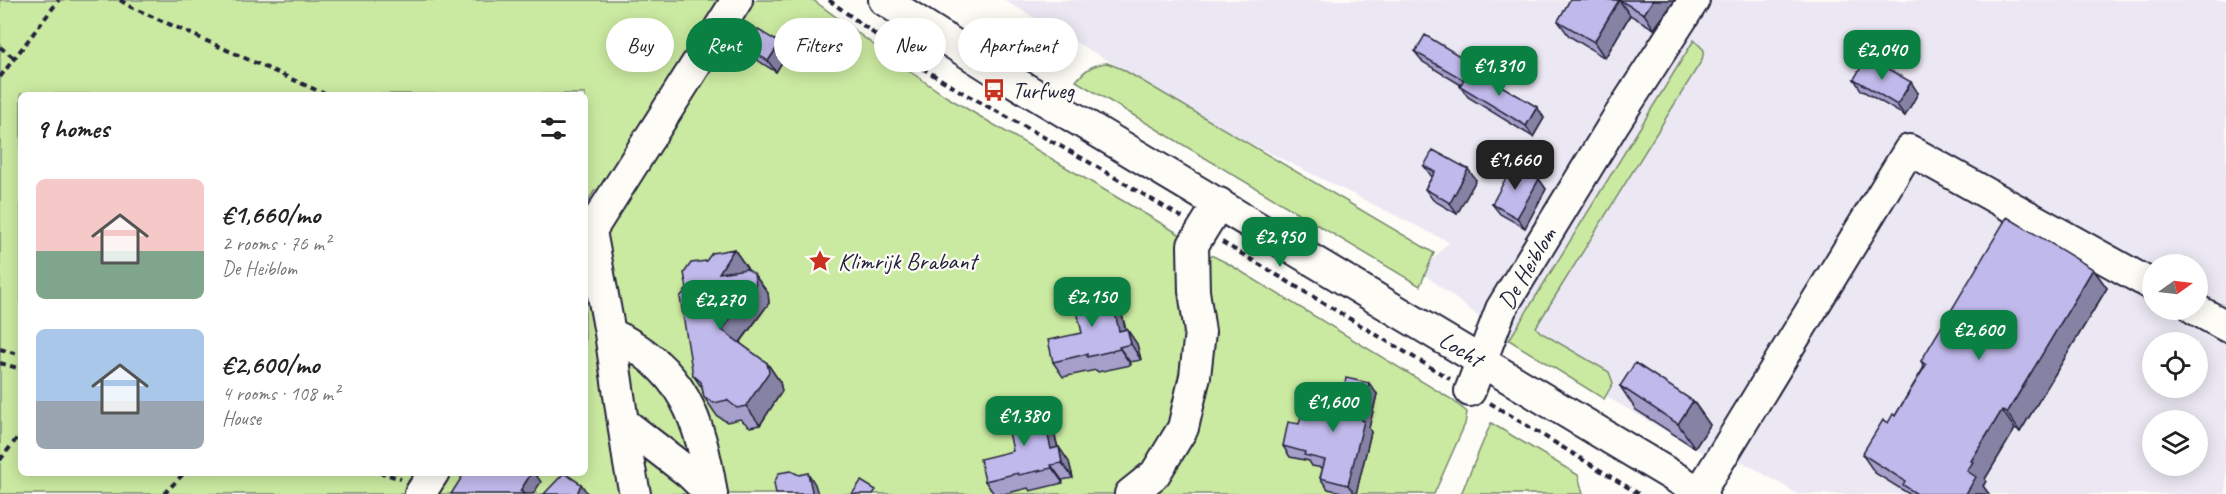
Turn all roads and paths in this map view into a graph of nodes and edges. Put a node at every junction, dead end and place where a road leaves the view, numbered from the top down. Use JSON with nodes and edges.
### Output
{"nodes":[{"id":1,"x":59,"y":0,"type":"edge"},
{"id":2,"x":120,"y":0,"type":"edge"},
{"id":3,"x":737,"y":0,"type":"edge"},
{"id":4,"x":829,"y":0,"type":"edge"},
{"id":5,"x":884,"y":0,"type":"edge"},
{"id":6,"x":1694,"y":0,"type":"edge"},
{"id":7,"x":0,"y":47,"type":"edge"},
{"id":8,"x":14,"y":58,"type":"junction"},
{"id":9,"x":0,"y":76,"type":"edge"},
{"id":10,"x":321,"y":92,"type":"edge"},
{"id":11,"x":1219,"y":203,"type":"junction"},
{"id":12,"x":1202,"y":230,"type":"junction"},
{"id":13,"x":588,"y":236,"type":"edge"},
{"id":14,"x":2142,"y":279,"type":"edge"},
{"id":15,"x":2208,"y":316,"type":"edge"},
{"id":16,"x":2226,"y":326,"type":"edge"},
{"id":17,"x":610,"y":333,"type":"junction"},
{"id":18,"x":0,"y":349,"type":"edge"},
{"id":19,"x":18,"y":354,"type":"edge"},
{"id":20,"x":1481,"y":361,"type":"junction"},
{"id":21,"x":0,"y":363,"type":"edge"},
{"id":22,"x":18,"y":368,"type":"edge"},
{"id":23,"x":1470,"y":391,"type":"junction"},
{"id":24,"x":623,"y":422,"type":"junction"},
{"id":25,"x":18,"y":437,"type":"edge"},
{"id":26,"x":0,"y":460,"type":"edge"},
{"id":27,"x":181,"y":476,"type":"edge"},
{"id":28,"x":431,"y":476,"type":"edge"},
{"id":29,"x":1701,"y":493,"type":"edge"},
{"id":30,"x":164,"y":494,"type":"edge"},
{"id":31,"x":420,"y":494,"type":"edge"},
{"id":32,"x":635,"y":494,"type":"edge"},
{"id":33,"x":711,"y":494,"type":"edge"},
{"id":34,"x":1130,"y":494,"type":"edge"},
{"id":35,"x":1639,"y":494,"type":"edge"}],
"edges":[{"from":1,"to":8,"type":"path"},
{"from":2,"to":10,"type":"path"},
{"from":3,"to":13,"type":"street"},
{"from":4,"to":12,"type":"path","name":"Locht"},
{"from":5,"to":11,"type":"street","name":"Locht"},
{"from":6,"to":20,"type":"street","name":"De Heiblom"},
{"from":7,"to":8,"type":"path"},
{"from":8,"to":9,"type":"path"},
{"from":11,"to":12,"type":"street"},
{"from":11,"to":20,"type":"street","name":"Locht"},
{"from":12,"to":23,"type":"path","name":"Locht"},
{"from":12,"to":34,"type":"street"},
{"from":13,"to":17,"type":"street"},
{"from":14,"to":29,"type":"street"},
{"from":15,"to":16,"type":"street"},
{"from":17,"to":24,"type":"street"},
{"from":17,"to":33,"type":"street"},
{"from":18,"to":19,"type":"path"},
{"from":20,"to":23,"type":"street","name":"De Heiblom"},
{"from":20,"to":29,"type":"street","name":"Locht"},
{"from":21,"to":22,"type":"path"},
{"from":23,"to":35,"type":"path","name":"Locht"},
{"from":24,"to":32,"type":"street"},
{"from":24,"to":33,"type":"street"},
{"from":25,"to":26,"type":"path"},
{"from":27,"to":30,"type":"path"},
{"from":28,"to":31,"type":"street"}]}
